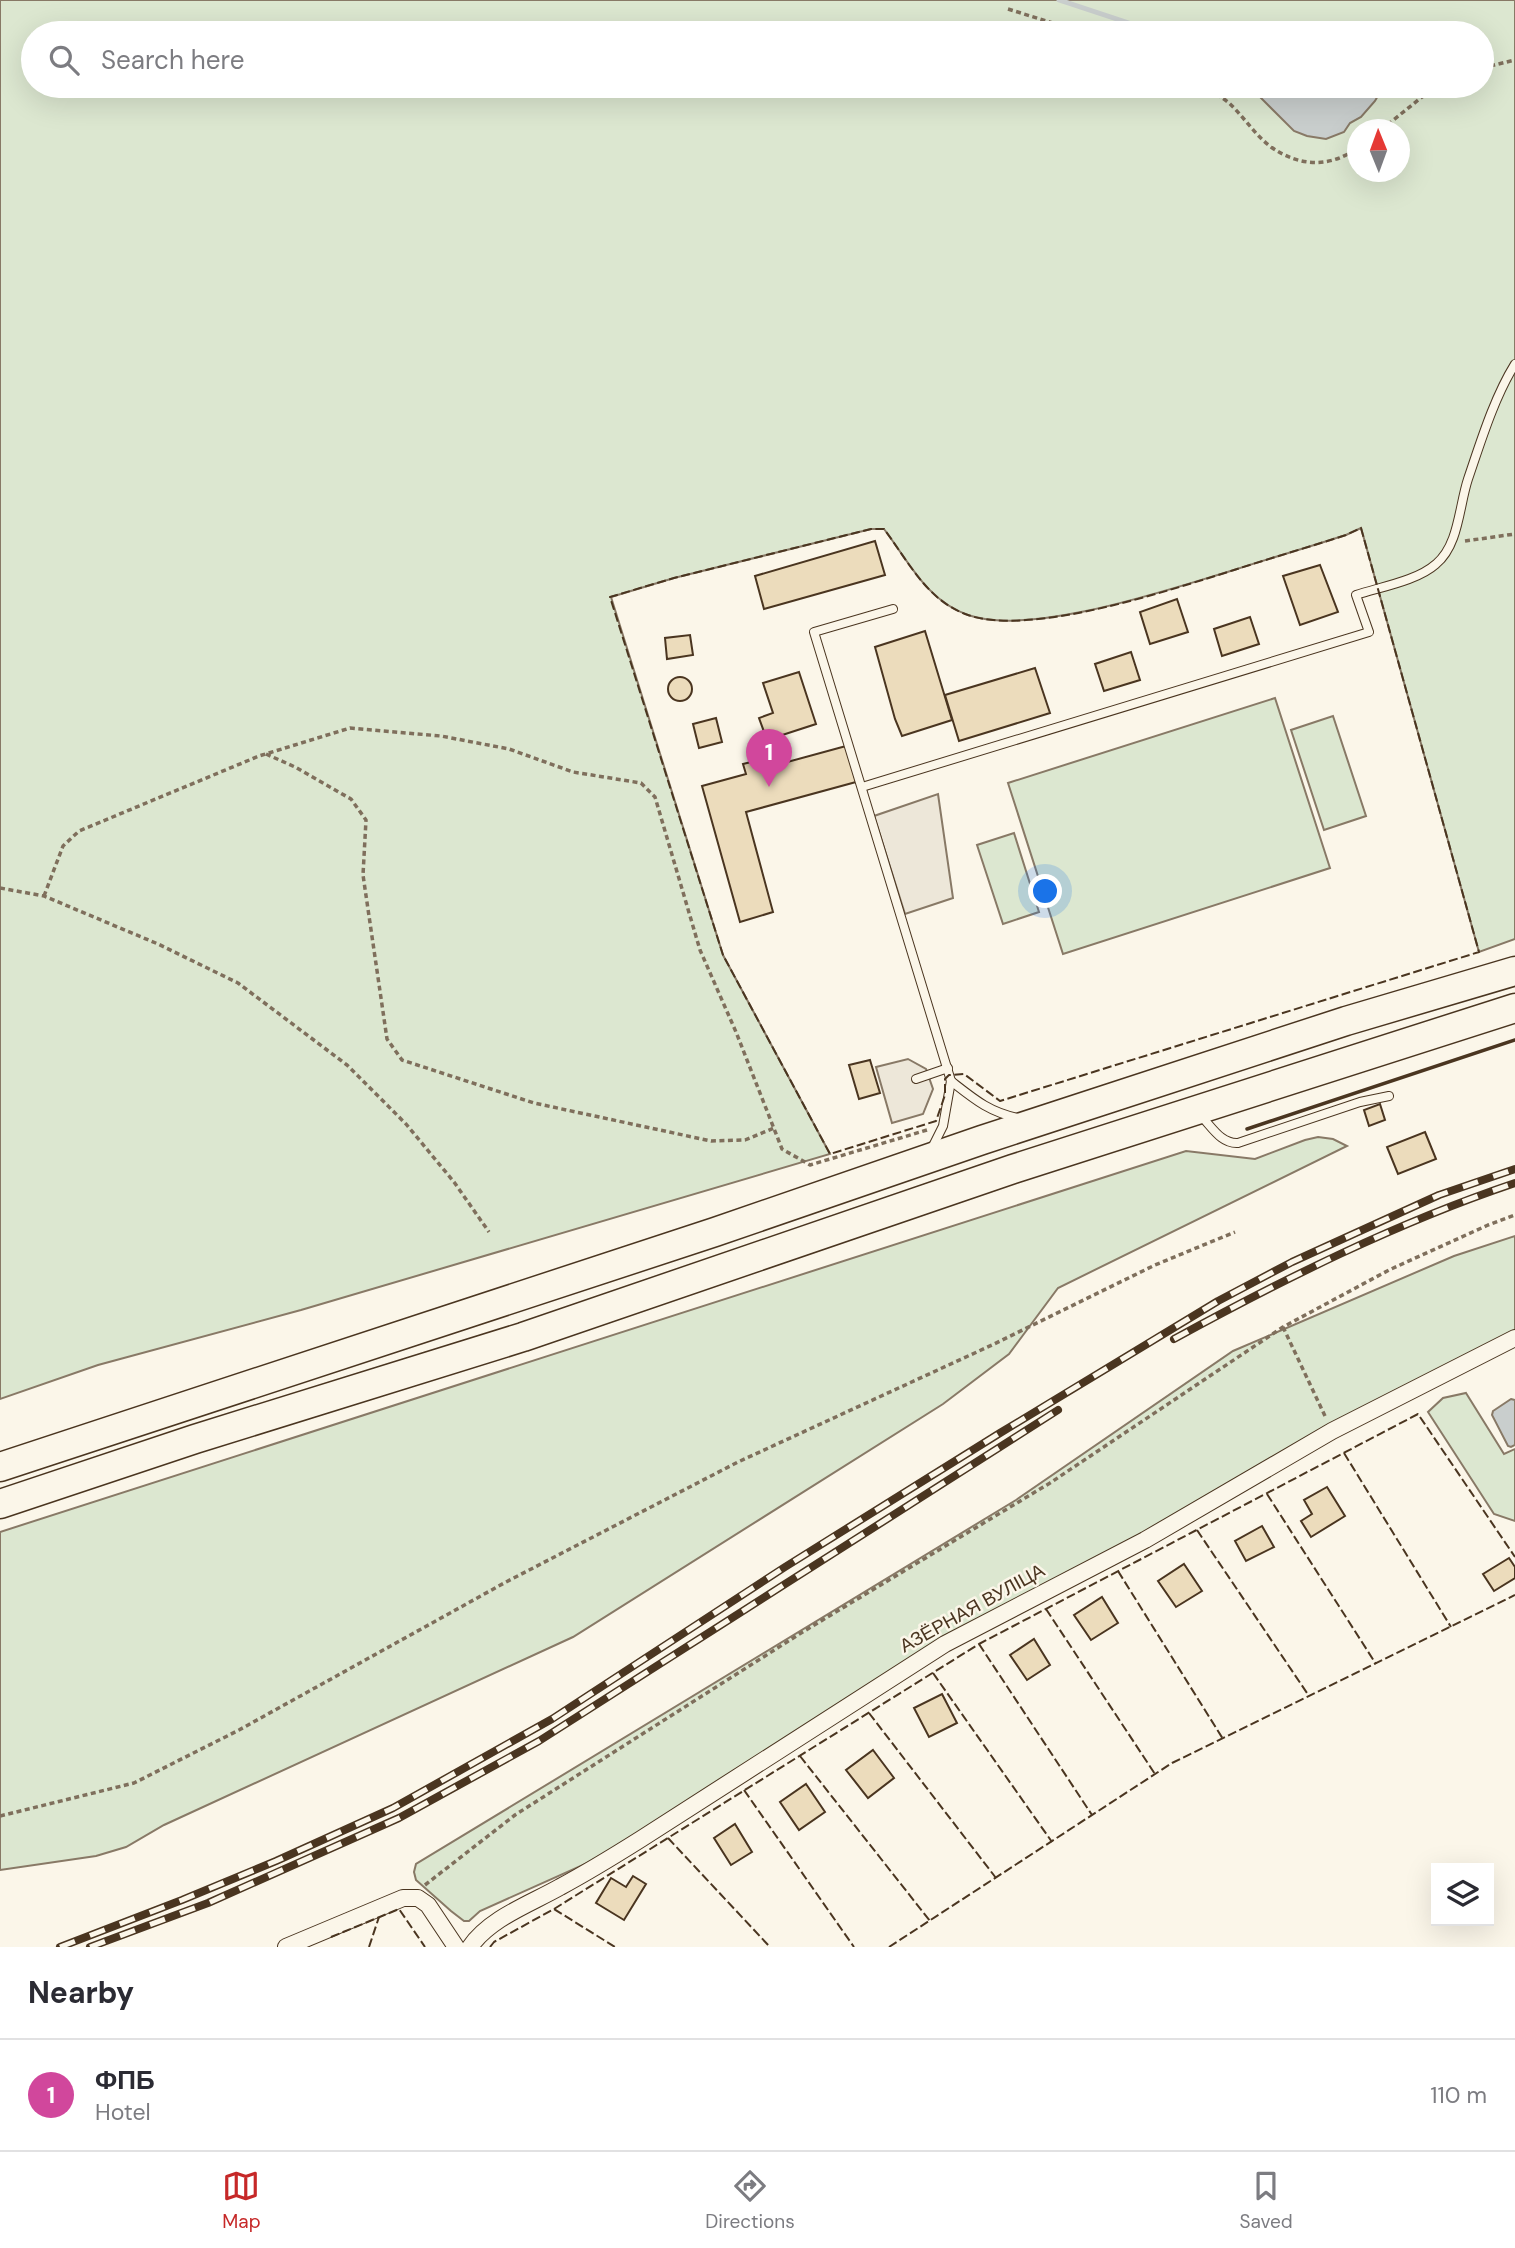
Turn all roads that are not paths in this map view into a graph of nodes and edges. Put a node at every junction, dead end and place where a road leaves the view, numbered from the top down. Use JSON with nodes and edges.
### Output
{"nodes":[{"id":1,"x":1515,"y":364,"type":"edge"},
{"id":2,"x":893,"y":609,"type":"dead end"},
{"id":3,"x":862,"y":788,"type":"junction"},
{"id":4,"x":1515,"y":971,"type":"edge"},
{"id":5,"x":1515,"y":1008,"type":"edge"},
{"id":6,"x":947,"y":1068,"type":"junction"},
{"id":7,"x":916,"y":1079,"type":"dead end"},
{"id":8,"x":951,"y":1081,"type":"junction"},
{"id":9,"x":1389,"y":1096,"type":"dead end"},
{"id":10,"x":1196,"y":1111,"type":"junction"},
{"id":11,"x":1038,"y":1122,"type":"junction"},
{"id":12,"x":927,"y":1160,"type":"junction"},
{"id":13,"x":1515,"y":1338,"type":"edge"},
{"id":14,"x":0,"y":1467,"type":"edge"},
{"id":15,"x":0,"y":1504,"type":"edge"},
{"id":16,"x":286,"y":1947,"type":"edge"},
{"id":17,"x":456,"y":1947,"type":"edge"},
{"id":18,"x":470,"y":1947,"type":"edge"}],
"edges":[{"from":1,"to":3,"type":"lane"},
{"from":2,"to":3,"type":"lane"},
{"from":3,"to":6,"type":"lane"},
{"from":4,"to":11,"type":"highway"},
{"from":5,"to":10,"type":"highway"},
{"from":6,"to":7,"type":"lane"},
{"from":6,"to":8,"type":"lane"},
{"from":8,"to":11,"type":"lane"},
{"from":8,"to":12,"type":"lane"},
{"from":9,"to":10,"type":"lane"},
{"from":10,"to":15,"type":"highway"},
{"from":11,"to":12,"type":"highway"},
{"from":12,"to":14,"type":"highway"},
{"from":13,"to":18,"type":"street","name":"АЗЁРНАЯ ВУЛІЦА"},
{"from":16,"to":17,"type":"street"}]}
